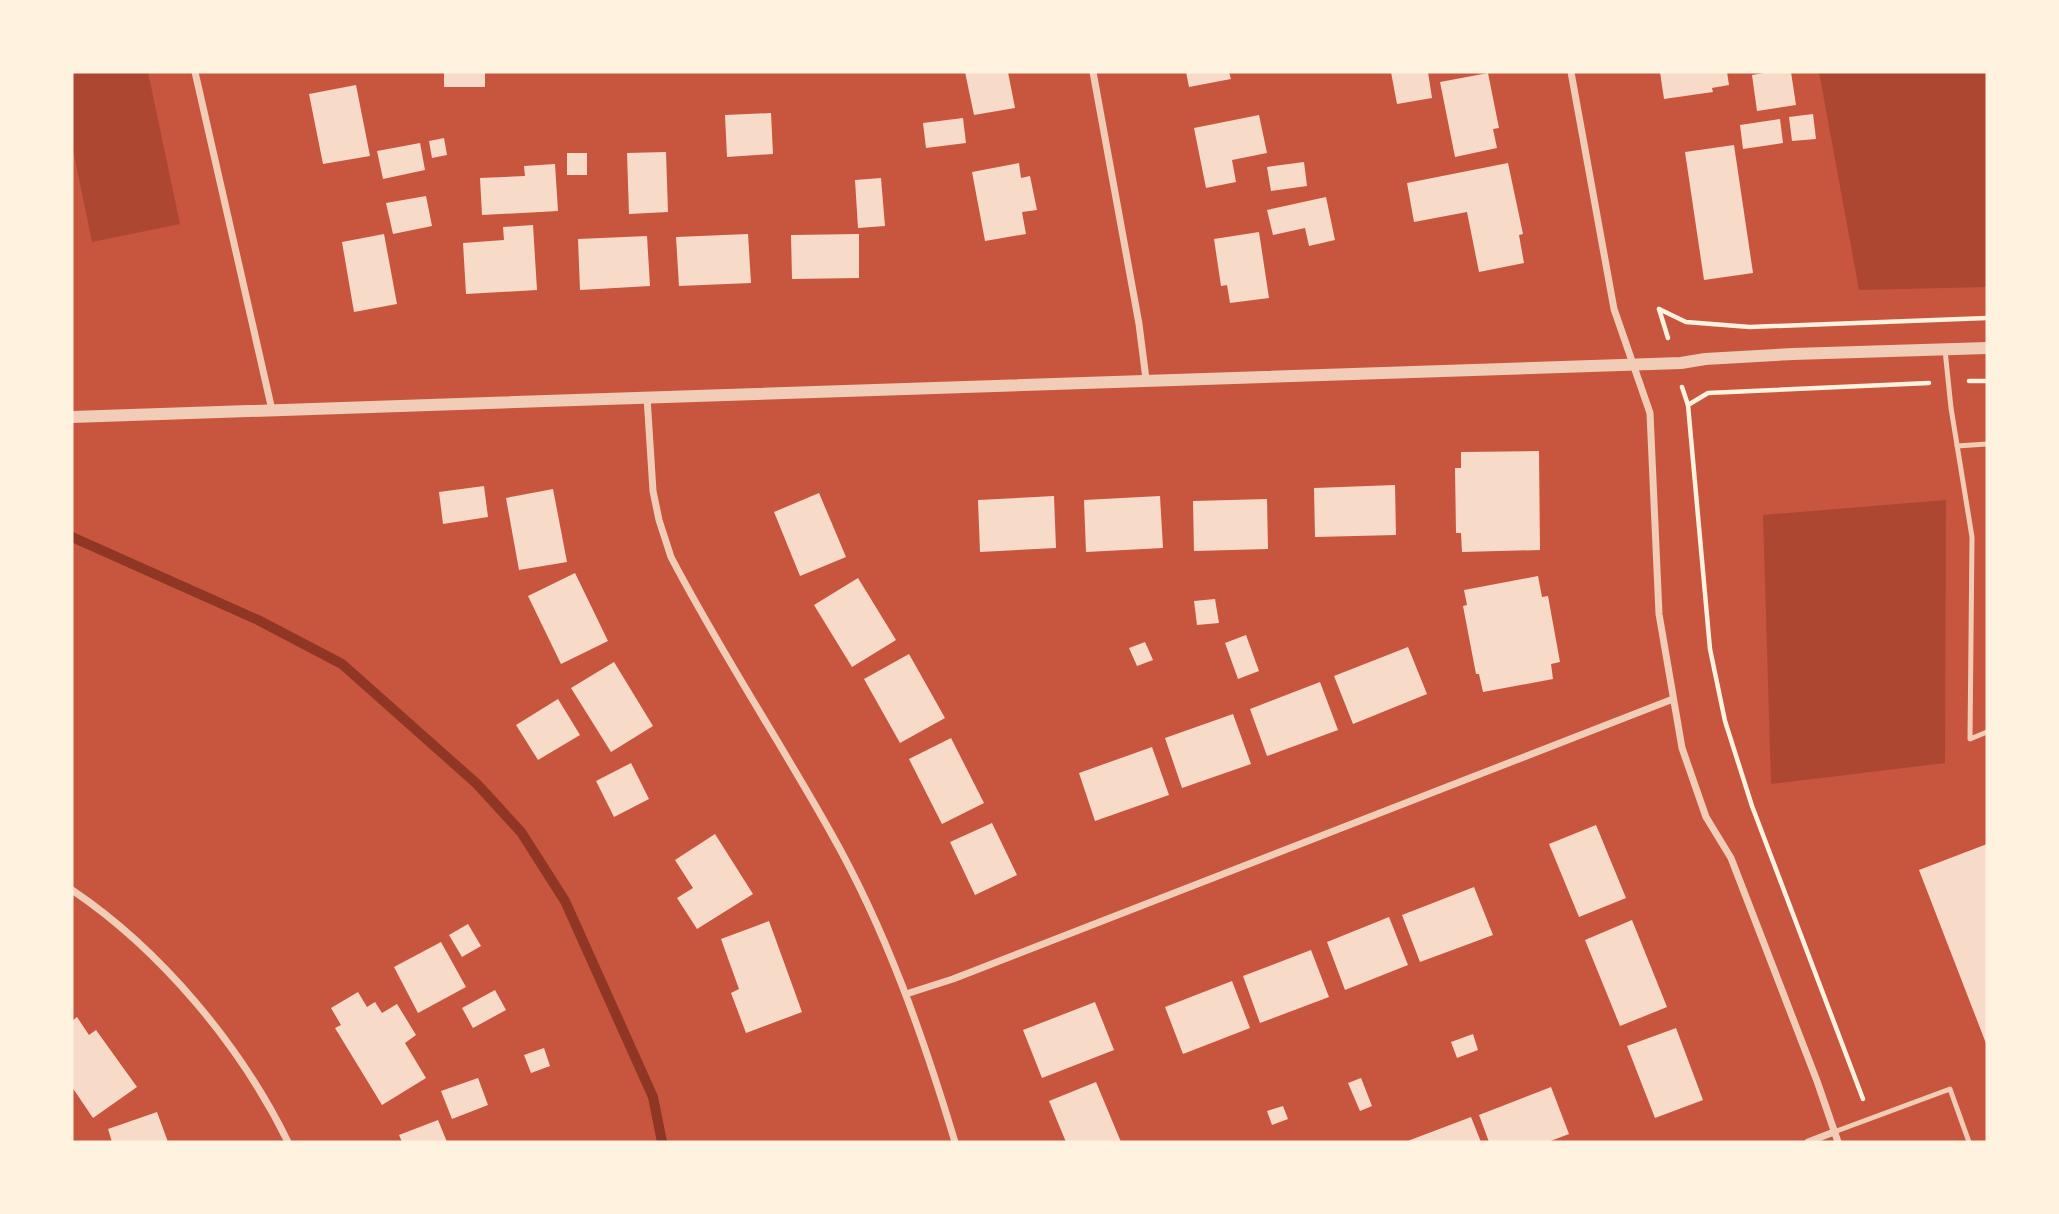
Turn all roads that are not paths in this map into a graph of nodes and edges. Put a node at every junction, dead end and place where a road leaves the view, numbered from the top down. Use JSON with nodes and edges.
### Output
{"nodes":[{"id":1,"x":195,"y":72,"type":"edge"},
{"id":2,"x":1093,"y":72,"type":"edge"},
{"id":3,"x":1571,"y":72,"type":"edge"},
{"id":4,"x":1987,"y":348,"type":"edge"},
{"id":5,"x":1945,"y":350,"type":"junction"},
{"id":6,"x":1633,"y":363,"type":"junction"},
{"id":7,"x":1146,"y":379,"type":"junction"},
{"id":8,"x":646,"y":397,"type":"junction"},
{"id":9,"x":272,"y":410,"type":"junction"},
{"id":10,"x":72,"y":416,"type":"edge"},
{"id":11,"x":1987,"y":444,"type":"edge"},
{"id":12,"x":1956,"y":446,"type":"junction"},
{"id":13,"x":1673,"y":699,"type":"junction"},
{"id":14,"x":1987,"y":732,"type":"edge"},
{"id":15,"x":72,"y":890,"type":"edge"},
{"id":16,"x":906,"y":994,"type":"junction"},
{"id":17,"x":1834,"y":1132,"type":"junction"},
{"id":18,"x":288,"y":1142,"type":"edge"},
{"id":19,"x":955,"y":1142,"type":"edge"},
{"id":20,"x":1808,"y":1142,"type":"edge"},
{"id":21,"x":1838,"y":1142,"type":"edge"},
{"id":22,"x":1969,"y":1142,"type":"edge"}],
"edges":[{"from":1,"to":9,"type":"street"},
{"from":2,"to":7,"type":"street"},
{"from":3,"to":6,"type":"street"},
{"from":4,"to":5,"type":"street"},
{"from":5,"to":6,"type":"street"},
{"from":5,"to":12,"type":"lane"},
{"from":6,"to":7,"type":"street"},
{"from":6,"to":13,"type":"street"},
{"from":7,"to":8,"type":"street"},
{"from":8,"to":9,"type":"street"},
{"from":8,"to":16,"type":"street"},
{"from":9,"to":10,"type":"street"},
{"from":11,"to":12,"type":"lane"},
{"from":12,"to":14,"type":"lane"},
{"from":13,"to":16,"type":"street"},
{"from":13,"to":17,"type":"street"},
{"from":15,"to":18,"type":"street"},
{"from":16,"to":19,"type":"street"},
{"from":17,"to":20,"type":"street"},
{"from":17,"to":21,"type":"street"},
{"from":17,"to":22,"type":"lane"}]}
